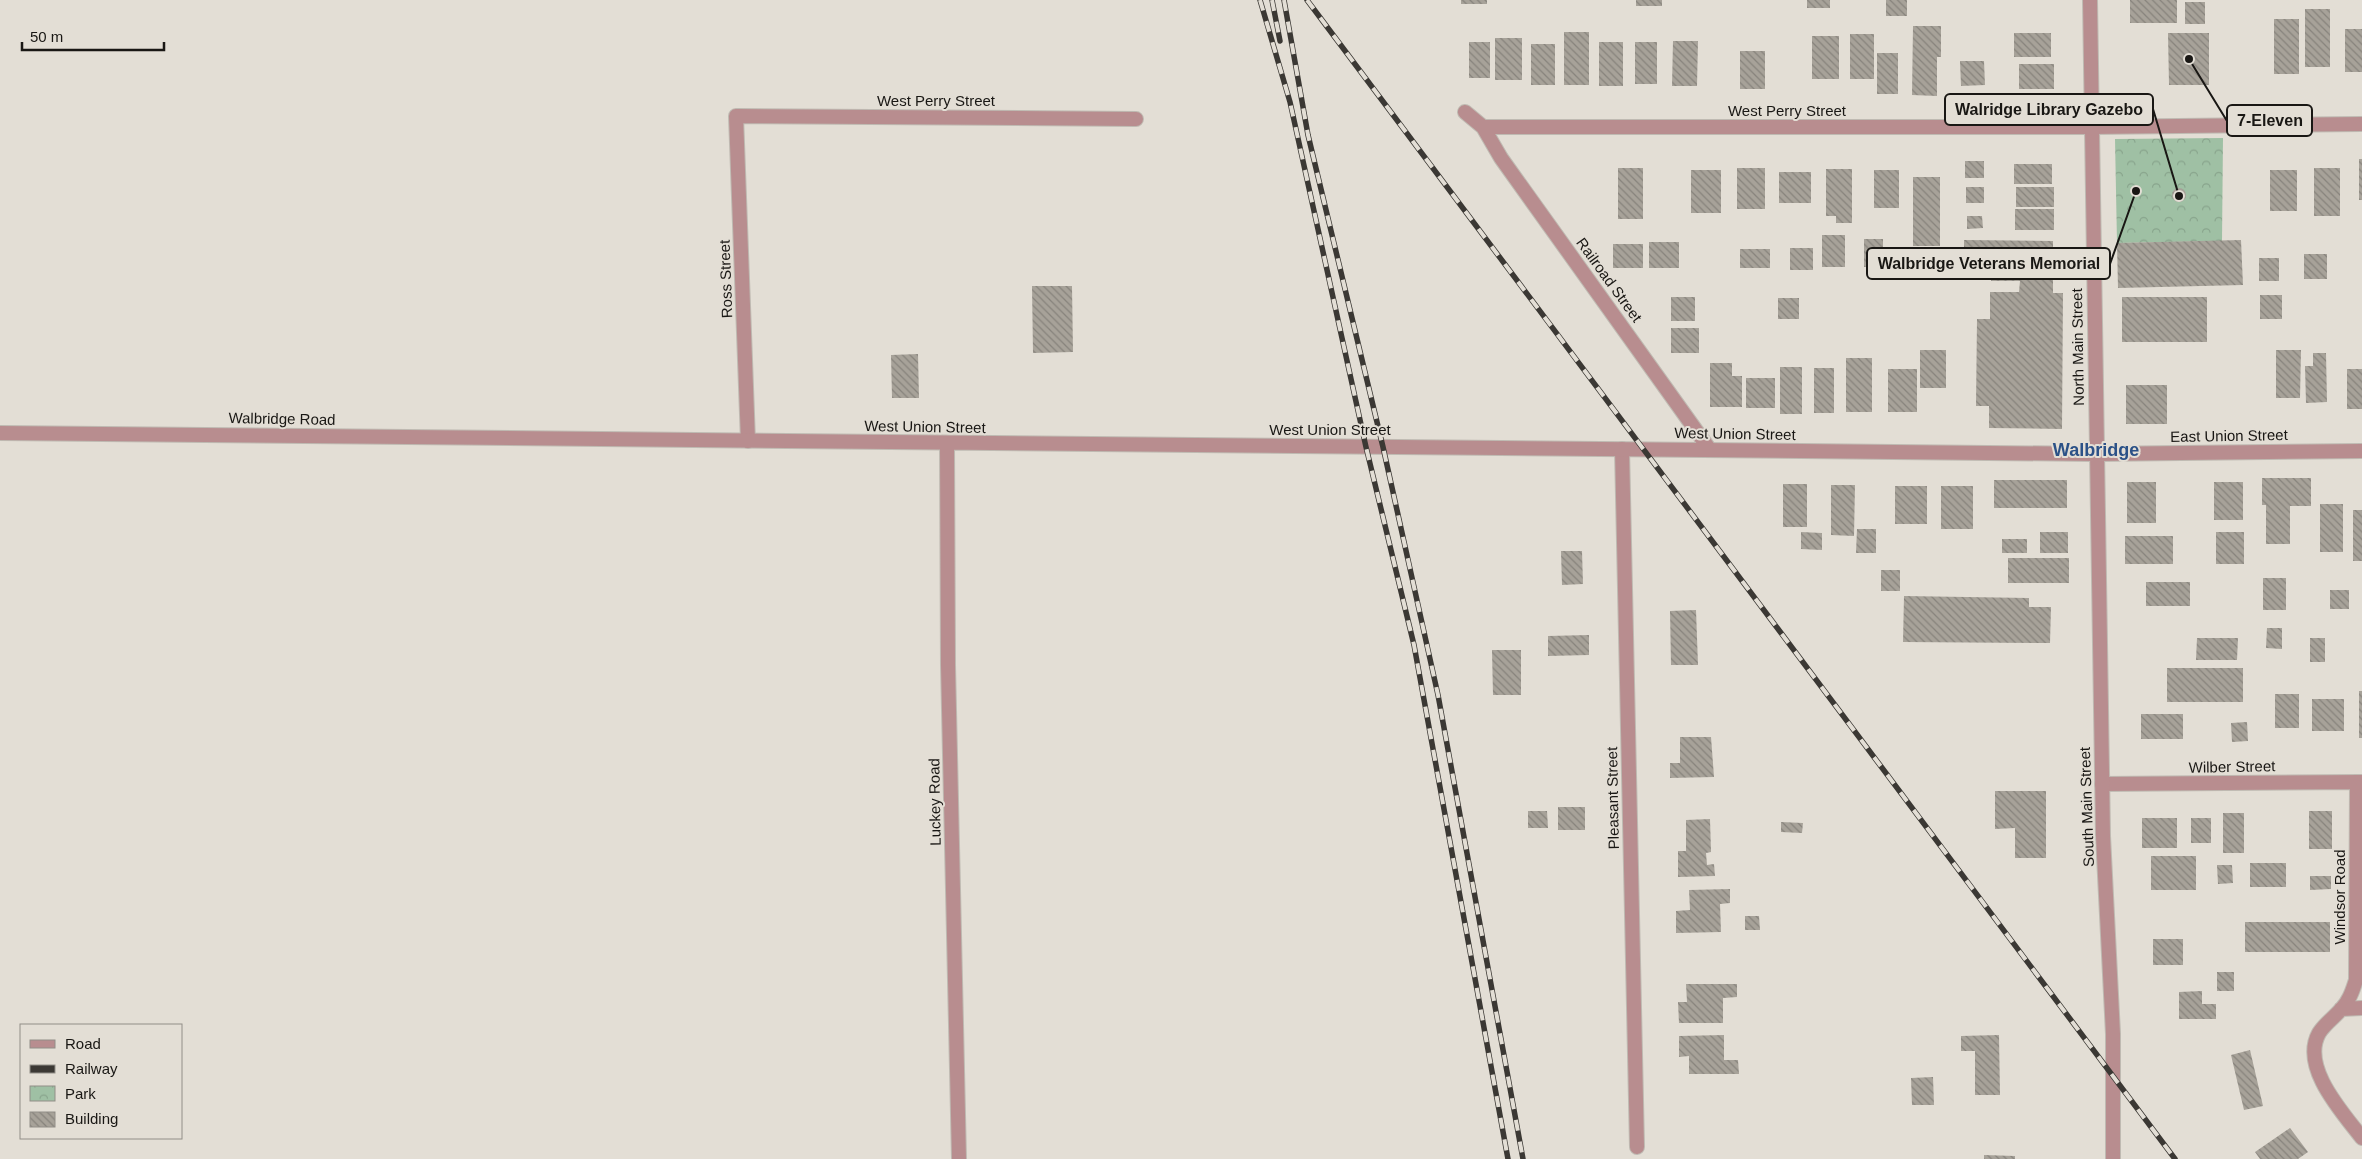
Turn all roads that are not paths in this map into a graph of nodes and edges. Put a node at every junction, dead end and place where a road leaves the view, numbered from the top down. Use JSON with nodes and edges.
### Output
{"nodes":[{"id":1,"x":2090,"y":0,"type":"edge"},
{"id":2,"x":1465,"y":112,"type":"dead end"},
{"id":3,"x":736,"y":116,"type":"joint"},
{"id":4,"x":1136,"y":120,"type":"dead end"},
{"id":5,"x":2362,"y":124,"type":"edge"},
{"id":6,"x":1483,"y":127,"type":"junction"},
{"id":7,"x":2091,"y":127,"type":"junction"},
{"id":8,"x":0,"y":432,"type":"edge"},
{"id":9,"x":564,"y":439,"type":"joint"},
{"id":10,"x":748,"y":441,"type":"junction"},
{"id":11,"x":947,"y":443,"type":"junction"},
{"id":12,"x":1622,"y":449,"type":"junction"},
{"id":13,"x":1710,"y":450,"type":"junction"},
{"id":14,"x":2362,"y":451,"type":"edge"},
{"id":15,"x":2096,"y":454,"type":"junction"},
{"id":16,"x":2360,"y":782,"type":"edge"},
{"id":17,"x":2102,"y":784,"type":"junction"},
{"id":18,"x":2362,"y":1008,"type":"edge"},
{"id":19,"x":2341,"y":1009,"type":"junction"},
{"id":20,"x":2362,"y":1138,"type":"edge"},
{"id":21,"x":1637,"y":1147,"type":"dead end"},
{"id":22,"x":959,"y":1159,"type":"edge"},
{"id":23,"x":2113,"y":1159,"type":"edge"}],
"edges":[{"from":1,"to":7,"type":"street","name":"North Main Street"},
{"from":2,"to":6,"type":"street"},
{"from":3,"to":4,"type":"street","name":"West Perry Street"},
{"from":3,"to":10,"type":"street","name":"Ross Street"},
{"from":5,"to":7,"type":"street","name":"West Perry Street"},
{"from":6,"to":7,"type":"street","name":"West Perry Street"},
{"from":6,"to":13,"type":"street","name":"Railroad Street"},
{"from":7,"to":15,"type":"street","name":"North Main Street"},
{"from":8,"to":9,"type":"street","name":"Walbridge Road"},
{"from":9,"to":10,"type":"street","name":"West Union Street"},
{"from":10,"to":11,"type":"street","name":"West Union Street"},
{"from":11,"to":12,"type":"street","name":"West Union Street"},
{"from":11,"to":22,"type":"street","name":"Luckey Road"},
{"from":12,"to":13,"type":"street","name":"West Union Street"},
{"from":12,"to":21,"type":"street","name":"Pleasant Street"},
{"from":13,"to":15,"type":"street","name":"West Union Street"},
{"from":14,"to":15,"type":"street","name":"East Union Street"},
{"from":15,"to":17,"type":"street","name":"South Main Street"},
{"from":16,"to":17,"type":"street","name":"Wilber Street"},
{"from":16,"to":19,"type":"street","name":"Windsor Road"},
{"from":17,"to":23,"type":"street","name":"South Main Street"},
{"from":18,"to":19,"type":"street"},
{"from":19,"to":20,"type":"street","name":"Windsor Road"}]}
